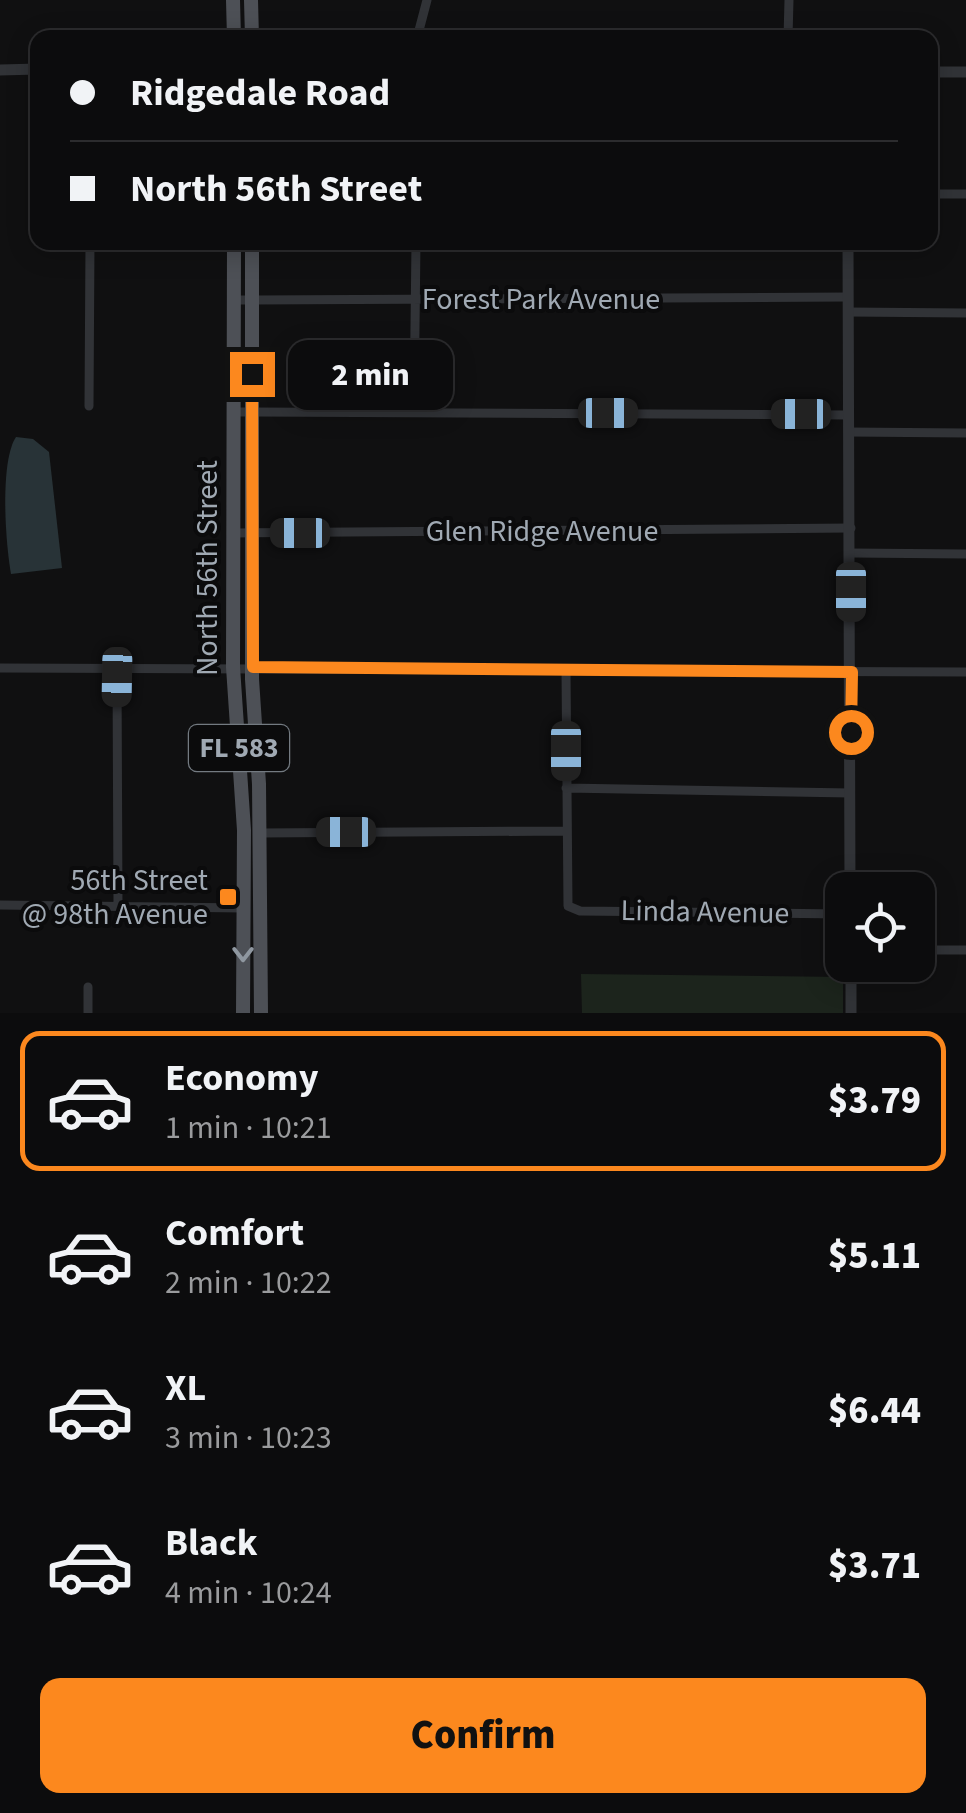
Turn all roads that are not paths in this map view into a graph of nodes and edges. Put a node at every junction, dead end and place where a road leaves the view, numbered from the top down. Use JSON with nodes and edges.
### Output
{"nodes":[{"id":1,"x":233,"y":0,"type":"edge"},
{"id":2,"x":251,"y":0,"type":"edge"},
{"id":3,"x":427,"y":0,"type":"edge"},
{"id":4,"x":789,"y":0,"type":"edge"},
{"id":5,"x":234,"y":30,"type":"edge"},
{"id":6,"x":252,"y":30,"type":"edge"},
{"id":7,"x":419,"y":30,"type":"edge"},
{"id":8,"x":788,"y":30,"type":"edge"},
{"id":9,"x":30,"y":69,"type":"edge"},
{"id":10,"x":0,"y":70,"type":"edge"},
{"id":11,"x":938,"y":72,"type":"edge"},
{"id":12,"x":966,"y":72,"type":"edge"},
{"id":13,"x":938,"y":194,"type":"edge"},
{"id":14,"x":966,"y":194,"type":"edge"},
{"id":15,"x":90,"y":250,"type":"edge"},
{"id":16,"x":234,"y":250,"type":"edge"},
{"id":17,"x":252,"y":250,"type":"edge"},
{"id":18,"x":416,"y":250,"type":"edge"},
{"id":19,"x":848,"y":250,"type":"edge"},
{"id":20,"x":848,"y":297,"type":"junction"},
{"id":21,"x":234,"y":300,"type":"junction"},
{"id":22,"x":252,"y":300,"type":"junction"},
{"id":23,"x":415,"y":300,"type":"junction"},
{"id":24,"x":848,"y":312,"type":"junction"},
{"id":25,"x":966,"y":313,"type":"edge"},
{"id":26,"x":89,"y":406,"type":"dead end"},
{"id":27,"x":234,"y":412,"type":"junction"},
{"id":28,"x":252,"y":412,"type":"junction"},
{"id":29,"x":414,"y":412,"type":"junction"},
{"id":30,"x":849,"y":414,"type":"junction"},
{"id":31,"x":849,"y":432,"type":"junction"},
{"id":32,"x":966,"y":432,"type":"edge"},
{"id":33,"x":850,"y":528,"type":"junction"},
{"id":34,"x":234,"y":533,"type":"junction"},
{"id":35,"x":252,"y":533,"type":"junction"},
{"id":36,"x":850,"y":553,"type":"junction"},
{"id":37,"x":966,"y":554,"type":"edge"},
{"id":38,"x":233,"y":667,"type":"junction"},
{"id":39,"x":253,"y":667,"type":"junction"},
{"id":40,"x":0,"y":668,"type":"edge"},
{"id":41,"x":117,"y":668,"type":"junction"},
{"id":42,"x":566,"y":670,"type":"junction"},
{"id":43,"x":852,"y":672,"type":"junction"},
{"id":44,"x":966,"y":672,"type":"edge"},
{"id":45,"x":566,"y":788,"type":"junction"},
{"id":46,"x":850,"y":793,"type":"junction"},
{"id":47,"x":565,"y":832,"type":"junction"},
{"id":48,"x":260,"y":833,"type":"junction"},
{"id":49,"x":850,"y":872,"type":"edge"},
{"id":50,"x":0,"y":905,"type":"edge"},
{"id":51,"x":118,"y":906,"type":"junction"},
{"id":52,"x":242,"y":908,"type":"junction"},
{"id":53,"x":261,"y":908,"type":"junction"},
{"id":54,"x":825,"y":914,"type":"edge"},
{"id":55,"x":935,"y":950,"type":"edge"},
{"id":56,"x":966,"y":950,"type":"edge"},
{"id":57,"x":852,"y":982,"type":"edge"},
{"id":58,"x":88,"y":986,"type":"dead end"},
{"id":59,"x":88,"y":1013,"type":"edge"},
{"id":60,"x":243,"y":1013,"type":"edge"},
{"id":61,"x":261,"y":1013,"type":"edge"},
{"id":62,"x":851,"y":1013,"type":"edge"}],
"edges":[{"from":1,"to":5,"type":"main road"},
{"from":2,"to":6,"type":"main road"},
{"from":3,"to":7,"type":"street"},
{"from":4,"to":8,"type":"street"},
{"from":9,"to":10,"type":"street"},
{"from":11,"to":12,"type":"street"},
{"from":13,"to":14,"type":"street"},
{"from":15,"to":26,"type":"street"},
{"from":16,"to":21,"type":"main road","name":"North 56th Street","number":"FL 583"},
{"from":17,"to":22,"type":"main road","name":"North 56th Street","number":"FL 583"},
{"from":18,"to":23,"type":"street"},
{"from":19,"to":20,"type":"street"},
{"from":20,"to":23,"type":"street","name":"Forest Park Avenue"},
{"from":20,"to":24,"type":"street"},
{"from":21,"to":22,"type":"street","name":"Forest Park Avenue"},
{"from":21,"to":27,"type":"main road","name":"North 56th Street","number":"FL 583"},
{"from":22,"to":23,"type":"street","name":"Forest Park Avenue"},
{"from":22,"to":28,"type":"main road","name":"North 56th Street","number":"FL 583"},
{"from":23,"to":29,"type":"street"},
{"from":24,"to":25,"type":"street"},
{"from":24,"to":30,"type":"street"},
{"from":27,"to":28,"type":"street"},
{"from":27,"to":34,"type":"main road","name":"North 56th Street","number":"FL 583"},
{"from":28,"to":29,"type":"street"},
{"from":28,"to":35,"type":"main road","name":"North 56th Street","number":"FL 583"},
{"from":29,"to":30,"type":"street"},
{"from":30,"to":31,"type":"street"},
{"from":31,"to":32,"type":"street"},
{"from":31,"to":33,"type":"street"},
{"from":33,"to":35,"type":"street","name":"Glen Ridge Avenue"},
{"from":33,"to":36,"type":"street"},
{"from":34,"to":35,"type":"street","name":"Glen Ridge Avenue"},
{"from":34,"to":38,"type":"main road","name":"North 56th Street","number":"FL 583"},
{"from":35,"to":39,"type":"main road","name":"North 56th Street","number":"FL 583"},
{"from":36,"to":37,"type":"street"},
{"from":36,"to":43,"type":"street"},
{"from":38,"to":39,"type":"street"},
{"from":38,"to":41,"type":"street"},
{"from":38,"to":52,"type":"main road","name":"North 56th Street","number":"FL 583"},
{"from":39,"to":42,"type":"street"},
{"from":39,"to":48,"type":"main road","name":"North 56th Street","number":"FL 583"},
{"from":40,"to":41,"type":"street"},
{"from":41,"to":51,"type":"street"},
{"from":42,"to":43,"type":"street"},
{"from":42,"to":45,"type":"street"},
{"from":43,"to":44,"type":"street"},
{"from":43,"to":46,"type":"street"},
{"from":45,"to":46,"type":"street"},
{"from":45,"to":47,"type":"street"},
{"from":46,"to":49,"type":"street"},
{"from":47,"to":48,"type":"street"},
{"from":47,"to":54,"type":"street","name":"Linda Avenue"},
{"from":48,"to":53,"type":"main road","name":"North 56th Street","number":"FL 583"},
{"from":50,"to":51,"type":"street"},
{"from":51,"to":52,"type":"street"},
{"from":52,"to":53,"type":"main road"},
{"from":52,"to":60,"type":"main road","name":"North 56th Street","number":"FL 583","one_way":true},
{"from":53,"to":61,"type":"main road","name":"North 56th Street","number":"FL 583"},
{"from":55,"to":56,"type":"street"},
{"from":57,"to":62,"type":"street"},
{"from":58,"to":59,"type":"street"}]}
